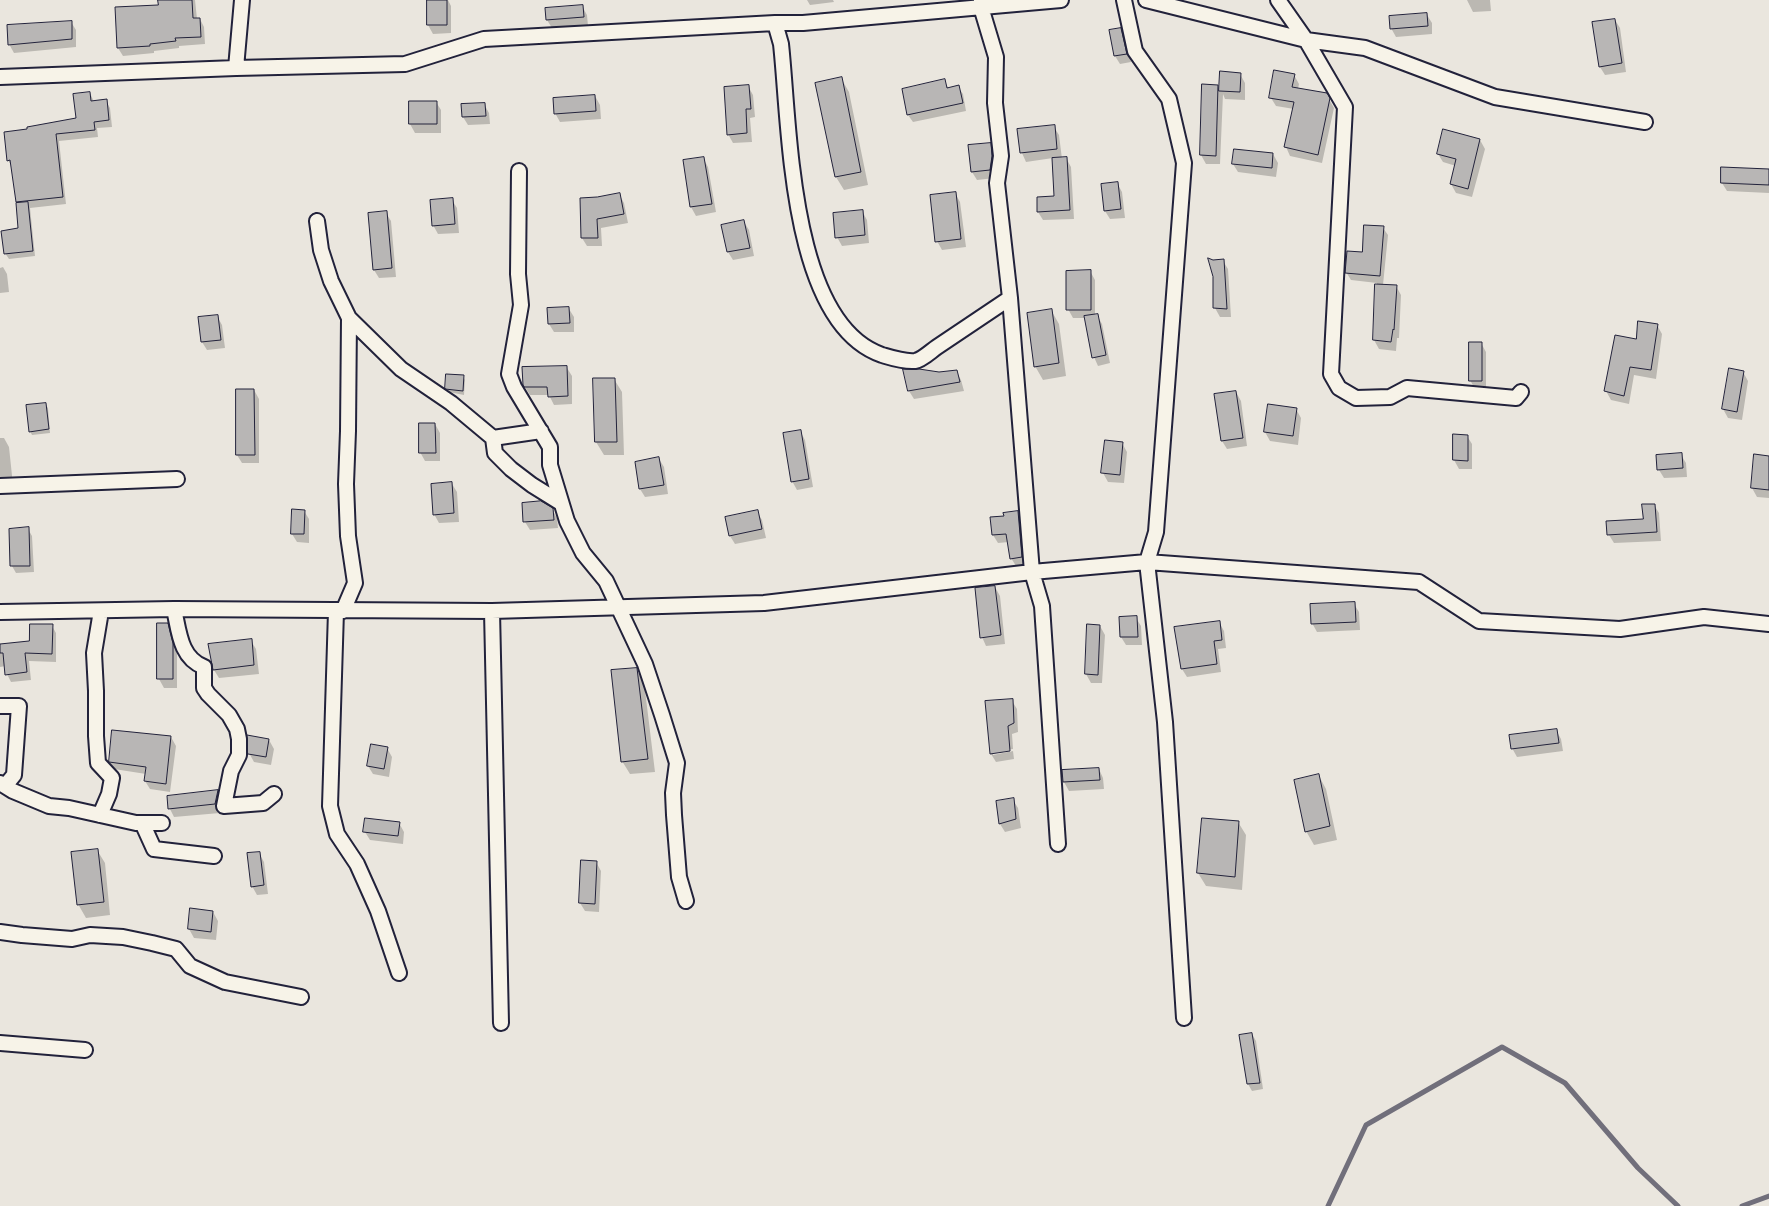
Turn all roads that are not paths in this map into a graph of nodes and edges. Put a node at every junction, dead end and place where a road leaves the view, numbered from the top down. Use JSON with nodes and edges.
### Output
{"nodes":[{"id":1,"x":242,"y":0,"type":"edge"},
{"id":2,"x":1061,"y":0,"type":"edge"},
{"id":3,"x":1124,"y":0,"type":"edge"},
{"id":4,"x":1146,"y":0,"type":"edge"},
{"id":5,"x":1278,"y":0,"type":"edge"},
{"id":6,"x":981,"y":4,"type":"edge"},
{"id":7,"x":775,"y":23,"type":"junction"},
{"id":8,"x":1306,"y":40,"type":"junction"},
{"id":9,"x":236,"y":68,"type":"junction"},
{"id":10,"x":0,"y":77,"type":"edge"},
{"id":11,"x":1645,"y":122,"type":"dead end"},
{"id":12,"x":519,"y":171,"type":"dead end"},
{"id":13,"x":317,"y":221,"type":"dead end"},
{"id":14,"x":1010,"y":298,"type":"junction"},
{"id":15,"x":348,"y":318,"type":"junction"},
{"id":16,"x":1521,"y":392,"type":"dead end"},
{"id":17,"x":541,"y":432,"type":"junction"},
{"id":18,"x":493,"y":438,"type":"junction"},
{"id":19,"x":550,"y":465,"type":"junction"},
{"id":20,"x":177,"y":479,"type":"dead end"},
{"id":21,"x":0,"y":486,"type":"edge"},
{"id":22,"x":532,"y":486,"type":"junction"},
{"id":23,"x":560,"y":503,"type":"junction"},
{"id":24,"x":1147,"y":562,"type":"junction"},
{"id":25,"x":1032,"y":572,"type":"junction"},
{"id":26,"x":619,"y":607,"type":"junction"},
{"id":27,"x":174,"y":609,"type":"junction"},
{"id":28,"x":101,"y":611,"type":"junction"},
{"id":29,"x":340,"y":611,"type":"junction"},
{"id":30,"x":492,"y":611,"type":"junction"},
{"id":31,"x":0,"y":612,"type":"edge"},
{"id":32,"x":1769,"y":624,"type":"edge"},
{"id":33,"x":0,"y":706,"type":"edge"},
{"id":34,"x":3,"y":785,"type":"edge"},
{"id":35,"x":274,"y":794,"type":"dead end"},
{"id":36,"x":100,"y":815,"type":"junction"},
{"id":37,"x":146,"y":823,"type":"junction"},
{"id":38,"x":162,"y":823,"type":"dead end"},
{"id":39,"x":1058,"y":844,"type":"dead end"},
{"id":40,"x":214,"y":856,"type":"dead end"},
{"id":41,"x":686,"y":901,"type":"dead end"},
{"id":42,"x":0,"y":932,"type":"edge"},
{"id":43,"x":399,"y":973,"type":"dead end"},
{"id":44,"x":302,"y":998,"type":"dead end"},
{"id":45,"x":1184,"y":1018,"type":"dead end"},
{"id":46,"x":501,"y":1023,"type":"dead end"},
{"id":47,"x":0,"y":1042,"type":"edge"},
{"id":48,"x":85,"y":1050,"type":"dead end"}],
"edges":[{"from":1,"to":9,"type":"street"},
{"from":2,"to":6,"type":"street"},
{"from":3,"to":24,"type":"street"},
{"from":4,"to":8,"type":"street"},
{"from":5,"to":8,"type":"street"},
{"from":6,"to":7,"type":"street"},
{"from":6,"to":14,"type":"street"},
{"from":7,"to":9,"type":"street"},
{"from":7,"to":14,"type":"street"},
{"from":8,"to":11,"type":"street"},
{"from":8,"to":16,"type":"street"},
{"from":9,"to":10,"type":"street"},
{"from":12,"to":17,"type":"street"},
{"from":13,"to":15,"type":"street"},
{"from":14,"to":25,"type":"street"},
{"from":15,"to":18,"type":"street"},
{"from":15,"to":29,"type":"street"},
{"from":17,"to":18,"type":"street"},
{"from":17,"to":19,"type":"street"},
{"from":18,"to":22,"type":"street"},
{"from":19,"to":22,"type":"street"},
{"from":19,"to":23,"type":"street"},
{"from":20,"to":21,"type":"street"},
{"from":22,"to":23,"type":"street"},
{"from":23,"to":26,"type":"street"},
{"from":24,"to":25,"type":"street"},
{"from":24,"to":32,"type":"street"},
{"from":24,"to":45,"type":"street"},
{"from":25,"to":26,"type":"street"},
{"from":25,"to":39,"type":"street"},
{"from":26,"to":30,"type":"street"},
{"from":26,"to":41,"type":"street"},
{"from":27,"to":28,"type":"street"},
{"from":27,"to":29,"type":"street"},
{"from":27,"to":35,"type":"street"},
{"from":28,"to":31,"type":"street"},
{"from":28,"to":36,"type":"street"},
{"from":29,"to":30,"type":"street"},
{"from":29,"to":43,"type":"street"},
{"from":30,"to":46,"type":"street"},
{"from":33,"to":34,"type":"street"},
{"from":34,"to":36,"type":"street"},
{"from":36,"to":37,"type":"street"},
{"from":37,"to":38,"type":"street"},
{"from":37,"to":40,"type":"street"},
{"from":42,"to":44,"type":"street"},
{"from":47,"to":48,"type":"street"}]}
